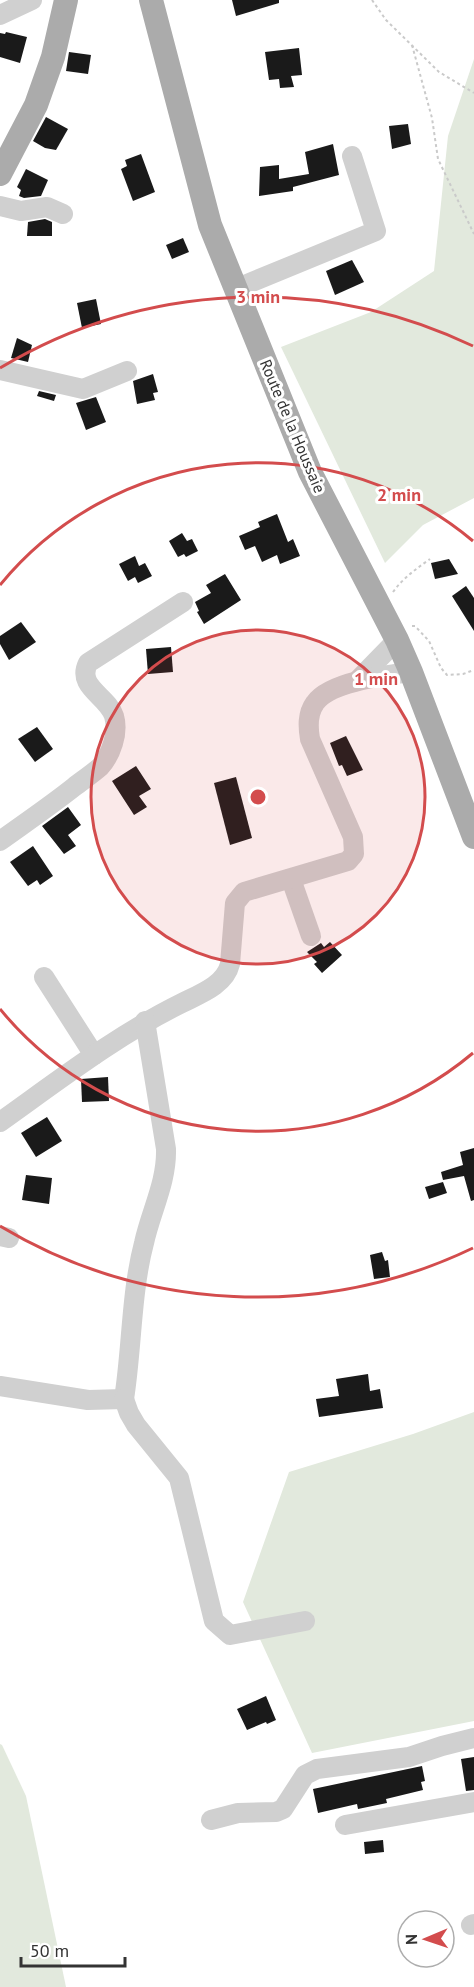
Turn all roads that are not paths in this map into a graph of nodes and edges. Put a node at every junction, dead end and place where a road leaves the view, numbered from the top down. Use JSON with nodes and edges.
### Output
{"nodes":[{"id":1,"x":32,"y":0,"type":"edge"},
{"id":2,"x":66,"y":0,"type":"edge"},
{"id":3,"x":151,"y":0,"type":"edge"},
{"id":4,"x":0,"y":15,"type":"edge"},
{"id":5,"x":352,"y":156,"type":"dead end"},
{"id":6,"x":0,"y":174,"type":"edge"},
{"id":7,"x":0,"y":206,"type":"edge"},
{"id":8,"x":63,"y":214,"type":"dead end"},
{"id":9,"x":235,"y":289,"type":"junction"},
{"id":10,"x":0,"y":370,"type":"edge"},
{"id":11,"x":127,"y":371,"type":"dead end"},
{"id":12,"x":183,"y":602,"type":"dead end"},
{"id":13,"x":389,"y":626,"type":"junction"},
{"id":14,"x":411,"y":672,"type":"junction"},
{"id":15,"x":359,"y":679,"type":"junction"},
{"id":16,"x":474,"y":837,"type":"edge"},
{"id":17,"x":0,"y":841,"type":"edge"},
{"id":18,"x":291,"y":879,"type":"junction"},
{"id":19,"x":311,"y":936,"type":"dead end"},
{"id":20,"x":44,"y":977,"type":"dead end"},
{"id":21,"x":145,"y":1022,"type":"junction"},
{"id":22,"x":94,"y":1055,"type":"junction"},
{"id":23,"x":0,"y":1122,"type":"edge"},
{"id":24,"x":0,"y":1386,"type":"edge"},
{"id":25,"x":124,"y":1399,"type":"junction"},
{"id":26,"x":304,"y":1621,"type":"dead end"},
{"id":27,"x":474,"y":1738,"type":"edge"},
{"id":28,"x":474,"y":1802,"type":"edge"},
{"id":29,"x":211,"y":1820,"type":"dead end"},
{"id":30,"x":345,"y":1825,"type":"dead end"}],
"edges":[{"from":1,"to":4,"type":"street"},
{"from":2,"to":6,"type":"main road"},
{"from":3,"to":9,"type":"main road","name":"Route de la Houssaie"},
{"from":5,"to":9,"type":"street"},
{"from":7,"to":8,"type":"street"},
{"from":9,"to":13,"type":"main road","name":"Route de la Houssaie"},
{"from":10,"to":11,"type":"street"},
{"from":12,"to":17,"type":"street"},
{"from":13,"to":14,"type":"main road","name":"Route de la Houssaie"},
{"from":13,"to":15,"type":"street"},
{"from":14,"to":15,"type":"street"},
{"from":14,"to":16,"type":"main road","name":"Route de la Houssaie"},
{"from":15,"to":18,"type":"street"},
{"from":18,"to":19,"type":"street"},
{"from":18,"to":21,"type":"street"},
{"from":20,"to":22,"type":"street"},
{"from":21,"to":22,"type":"street"},
{"from":21,"to":25,"type":"street"},
{"from":22,"to":23,"type":"street"},
{"from":24,"to":25,"type":"street"},
{"from":25,"to":26,"type":"street"},
{"from":27,"to":29,"type":"street"},
{"from":28,"to":30,"type":"street"}]}
